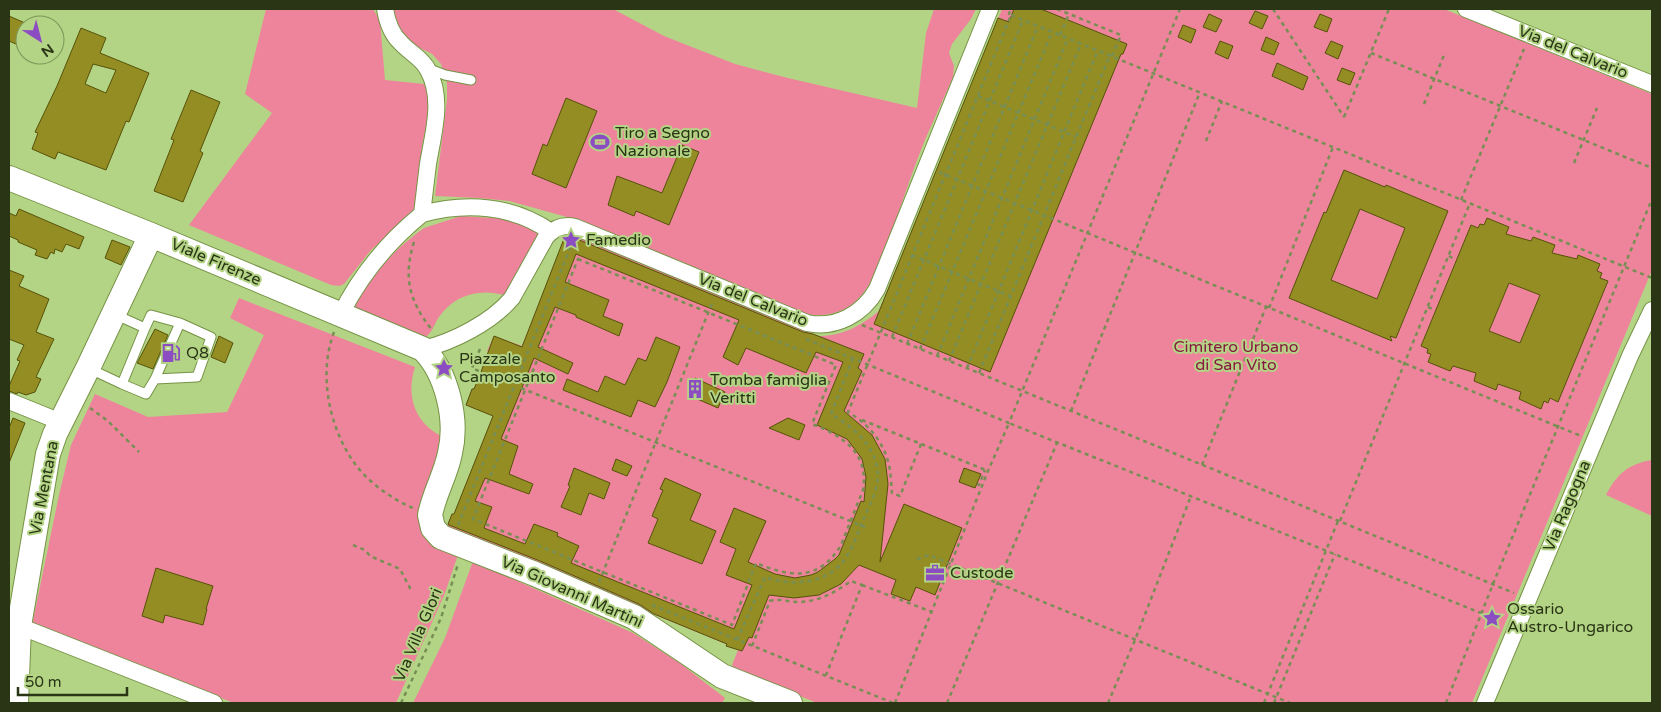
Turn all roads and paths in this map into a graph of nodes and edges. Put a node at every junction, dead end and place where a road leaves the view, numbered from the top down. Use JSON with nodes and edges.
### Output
{"nodes":[{"id":1,"x":385,"y":9,"type":"edge"},
{"id":2,"x":990,"y":9,"type":"edge"},
{"id":3,"x":1011,"y":9,"type":"edge"},
{"id":4,"x":1057,"y":9,"type":"edge"},
{"id":5,"x":1180,"y":9,"type":"edge"},
{"id":6,"x":1273,"y":9,"type":"edge"},
{"id":7,"x":1389,"y":9,"type":"edge"},
{"id":8,"x":1466,"y":9,"type":"edge"},
{"id":9,"x":1069,"y":14,"type":"junction"},
{"id":10,"x":1011,"y":15,"type":"junction"},
{"id":11,"x":1023,"y":20,"type":"junction"},
{"id":12,"x":1038,"y":26,"type":"junction"},
{"id":13,"x":1052,"y":32,"type":"junction"},
{"id":14,"x":1060,"y":35,"type":"junction"},
{"id":15,"x":1068,"y":38,"type":"junction"},
{"id":16,"x":1526,"y":42,"type":"dead end"},
{"id":17,"x":1081,"y":44,"type":"junction"},
{"id":18,"x":1098,"y":50,"type":"junction"},
{"id":19,"x":1371,"y":53,"type":"junction"},
{"id":20,"x":1444,"y":55,"type":"dead end"},
{"id":21,"x":1111,"y":56,"type":"junction"},
{"id":22,"x":427,"y":68,"type":"junction"},
{"id":23,"x":1153,"y":73,"type":"junction"},
{"id":24,"x":1434,"y":79,"type":"junction"},
{"id":25,"x":471,"y":80,"type":"dead end"},
{"id":26,"x":1652,"y":84,"type":"edge"},
{"id":27,"x":1200,"y":92,"type":"junction"},
{"id":28,"x":978,"y":95,"type":"junction"},
{"id":29,"x":990,"y":100,"type":"junction"},
{"id":30,"x":1222,"y":102,"type":"junction"},
{"id":31,"x":1424,"y":104,"type":"dead end"},
{"id":32,"x":1500,"y":106,"type":"junction"},
{"id":33,"x":1005,"y":107,"type":"junction"},
{"id":34,"x":1597,"y":108,"type":"dead end"},
{"id":35,"x":1018,"y":113,"type":"junction"},
{"id":36,"x":1034,"y":120,"type":"junction"},
{"id":37,"x":1047,"y":125,"type":"junction"},
{"id":38,"x":1064,"y":132,"type":"junction"},
{"id":39,"x":1076,"y":137,"type":"junction"},
{"id":40,"x":1584,"y":140,"type":"junction"},
{"id":41,"x":1206,"y":141,"type":"dead end"},
{"id":42,"x":1333,"y":147,"type":"junction"},
{"id":43,"x":1574,"y":163,"type":"dead end"},
{"id":44,"x":1652,"y":168,"type":"edge"},
{"id":45,"x":936,"y":171,"type":"dead end"},
{"id":46,"x":945,"y":175,"type":"junction"},
{"id":47,"x":9,"y":178,"type":"edge"},
{"id":48,"x":957,"y":180,"type":"junction"},
{"id":49,"x":972,"y":186,"type":"junction"},
{"id":50,"x":986,"y":192,"type":"junction"},
{"id":51,"x":1002,"y":198,"type":"junction"},
{"id":52,"x":1652,"y":199,"type":"edge"},
{"id":53,"x":1461,"y":200,"type":"junction"},
{"id":54,"x":1470,"y":203,"type":"junction"},
{"id":55,"x":1015,"y":204,"type":"junction"},
{"id":56,"x":1032,"y":210,"type":"junction"},
{"id":57,"x":422,"y":214,"type":"junction"},
{"id":58,"x":1044,"y":215,"type":"junction"},
{"id":59,"x":551,"y":232,"type":"junction"},
{"id":60,"x":1088,"y":233,"type":"junction"},
{"id":61,"x":152,"y":235,"type":"junction"},
{"id":62,"x":572,"y":243,"type":"dead end"},
{"id":63,"x":1135,"y":253,"type":"junction"},
{"id":64,"x":912,"y":255,"type":"junction"},
{"id":65,"x":1448,"y":256,"type":"junction"},
{"id":66,"x":924,"y":260,"type":"junction"},
{"id":67,"x":1456,"y":260,"type":"dead end"},
{"id":68,"x":939,"y":266,"type":"junction"},
{"id":69,"x":1624,"y":267,"type":"junction"},
{"id":70,"x":952,"y":272,"type":"junction"},
{"id":71,"x":969,"y":278,"type":"junction"},
{"id":72,"x":1652,"y":278,"type":"edge"},
{"id":73,"x":981,"y":284,"type":"junction"},
{"id":74,"x":998,"y":291,"type":"junction"},
{"id":75,"x":1010,"y":296,"type":"junction"},
{"id":76,"x":713,"y":301,"type":"dead end"},
{"id":77,"x":1268,"y":307,"type":"junction"},
{"id":78,"x":1428,"y":307,"type":"junction"},
{"id":79,"x":1435,"y":310,"type":"dead end"},
{"id":80,"x":1652,"y":310,"type":"edge"},
{"id":81,"x":708,"y":313,"type":"junction"},
{"id":82,"x":114,"y":314,"type":"junction"},
{"id":83,"x":341,"y":314,"type":"junction"},
{"id":84,"x":180,"y":322,"type":"junction"},
{"id":85,"x":861,"y":325,"type":"dead end"},
{"id":86,"x":145,"y":328,"type":"junction"},
{"id":87,"x":880,"y":332,"type":"junction"},
{"id":88,"x":800,"y":337,"type":"dead end"},
{"id":89,"x":892,"y":338,"type":"junction"},
{"id":90,"x":427,"y":339,"type":"junction"},
{"id":91,"x":907,"y":344,"type":"junction"},
{"id":92,"x":480,"y":349,"type":"dead end"},
{"id":93,"x":920,"y":349,"type":"junction"},
{"id":94,"x":937,"y":356,"type":"junction"},
{"id":95,"x":853,"y":358,"type":"junction"},
{"id":96,"x":949,"y":361,"type":"junction"},
{"id":97,"x":868,"y":364,"type":"junction"},
{"id":98,"x":1405,"y":364,"type":"junction"},
{"id":99,"x":88,"y":368,"type":"junction"},
{"id":100,"x":966,"y":368,"type":"junction"},
{"id":101,"x":481,"y":372,"type":"dead end"},
{"id":102,"x":979,"y":373,"type":"junction"},
{"id":103,"x":155,"y":379,"type":"junction"},
{"id":104,"x":122,"y":384,"type":"junction"},
{"id":105,"x":521,"y":388,"type":"dead end"},
{"id":106,"x":526,"y":390,"type":"junction"},
{"id":107,"x":1023,"y":391,"type":"junction"},
{"id":108,"x":74,"y":397,"type":"junction"},
{"id":109,"x":9,"y":401,"type":"edge"},
{"id":110,"x":1070,"y":411,"type":"junction"},
{"id":111,"x":859,"y":419,"type":"junction"},
{"id":112,"x":61,"y":422,"type":"junction"},
{"id":113,"x":1009,"y":424,"type":"junction"},
{"id":114,"x":1558,"y":426,"type":"junction"},
{"id":115,"x":1582,"y":436,"type":"dead end"},
{"id":116,"x":655,"y":442,"type":"junction"},
{"id":117,"x":1057,"y":442,"type":"junction"},
{"id":118,"x":922,"y":444,"type":"junction"},
{"id":119,"x":139,"y":452,"type":"dead end"},
{"id":120,"x":1202,"y":465,"type":"junction"},
{"id":121,"x":986,"y":470,"type":"junction"},
{"id":122,"x":1191,"y":496,"type":"junction"},
{"id":123,"x":430,"y":515,"type":"junction"},
{"id":124,"x":850,"y":521,"type":"junction"},
{"id":125,"x":1339,"y":521,"type":"junction"},
{"id":126,"x":863,"y":526,"type":"junction"},
{"id":127,"x":461,"y":536,"type":"junction"},
{"id":128,"x":353,"y":545,"type":"dead end"},
{"id":129,"x":1326,"y":551,"type":"junction"},
{"id":130,"x":1335,"y":554,"type":"junction"},
{"id":131,"x":917,"y":559,"type":"dead end"},
{"id":132,"x":951,"y":564,"type":"junction"},
{"id":133,"x":603,"y":572,"type":"junction"},
{"id":134,"x":598,"y":583,"type":"dead end"},
{"id":135,"x":999,"y":583,"type":"junction"},
{"id":136,"x":1493,"y":584,"type":"junction"},
{"id":137,"x":862,"y":585,"type":"junction"},
{"id":138,"x":411,"y":590,"type":"dead end"},
{"id":139,"x":1515,"y":594,"type":"dead end"},
{"id":140,"x":644,"y":602,"type":"dead end"},
{"id":141,"x":932,"y":612,"type":"junction"},
{"id":142,"x":1481,"y":613,"type":"junction"},
{"id":143,"x":14,"y":623,"type":"edge"},
{"id":144,"x":737,"y":640,"type":"junction"},
{"id":145,"x":1135,"y":640,"type":"junction"},
{"id":146,"x":752,"y":646,"type":"junction"},
{"id":147,"x":826,"y":676,"type":"junction"},
{"id":148,"x":1268,"y":694,"type":"junction"},
{"id":149,"x":1276,"y":698,"type":"junction"},
{"id":150,"x":16,"y":703,"type":"edge"},
{"id":151,"x":214,"y":703,"type":"edge"},
{"id":152,"x":401,"y":703,"type":"edge"},
{"id":153,"x":790,"y":703,"type":"edge"},
{"id":154,"x":894,"y":703,"type":"edge"},
{"id":155,"x":947,"y":703,"type":"edge"},
{"id":156,"x":1108,"y":703,"type":"edge"},
{"id":157,"x":1264,"y":703,"type":"edge"},
{"id":158,"x":1274,"y":703,"type":"edge"},
{"id":159,"x":1290,"y":703,"type":"edge"},
{"id":160,"x":1446,"y":703,"type":"edge"},
{"id":161,"x":1485,"y":703,"type":"edge"}],
"edges":[{"from":1,"to":22,"type":"street"},
{"from":2,"to":59,"type":"street","name":"Via del Calvario"},
{"from":3,"to":10,"type":"path"},
{"from":4,"to":9,"type":"path"},
{"from":5,"to":23,"type":"path"},
{"from":6,"to":19,"type":"path"},
{"from":7,"to":19,"type":"path"},
{"from":8,"to":26,"type":"street","name":"Via del Calvario"},
{"from":9,"to":14,"type":"path"},
{"from":9,"to":21,"type":"path"},
{"from":10,"to":11,"type":"path"},
{"from":10,"to":28,"type":"path"},
{"from":11,"to":12,"type":"path"},
{"from":11,"to":29,"type":"path"},
{"from":12,"to":13,"type":"path"},
{"from":12,"to":33,"type":"path"},
{"from":13,"to":14,"type":"path"},
{"from":13,"to":35,"type":"path"},
{"from":14,"to":15,"type":"path"},
{"from":15,"to":17,"type":"path"},
{"from":15,"to":36,"type":"path"},
{"from":16,"to":32,"type":"path"},
{"from":17,"to":18,"type":"path"},
{"from":17,"to":37,"type":"path"},
{"from":18,"to":21,"type":"path"},
{"from":18,"to":38,"type":"path"},
{"from":19,"to":24,"type":"path"},
{"from":20,"to":24,"type":"path"},
{"from":21,"to":23,"type":"path"},
{"from":21,"to":39,"type":"path"},
{"from":22,"to":25,"type":"lane"},
{"from":22,"to":57,"type":"street"},
{"from":23,"to":27,"type":"path"},
{"from":23,"to":60,"type":"path"},
{"from":24,"to":31,"type":"path"},
{"from":24,"to":32,"type":"path"},
{"from":27,"to":30,"type":"path"},
{"from":27,"to":63,"type":"path"},
{"from":28,"to":29,"type":"path"},
{"from":28,"to":46,"type":"path"},
{"from":29,"to":33,"type":"path"},
{"from":29,"to":48,"type":"path"},
{"from":30,"to":41,"type":"path"},
{"from":30,"to":42,"type":"path"},
{"from":32,"to":40,"type":"path"},
{"from":32,"to":53,"type":"path"},
{"from":33,"to":35,"type":"path"},
{"from":33,"to":49,"type":"path"},
{"from":34,"to":40,"type":"path"},
{"from":35,"to":36,"type":"path"},
{"from":35,"to":50,"type":"path"},
{"from":36,"to":37,"type":"path"},
{"from":36,"to":51,"type":"path"},
{"from":37,"to":38,"type":"path"},
{"from":37,"to":55,"type":"path"},
{"from":38,"to":39,"type":"path"},
{"from":38,"to":56,"type":"path"},
{"from":39,"to":58,"type":"path"},
{"from":40,"to":43,"type":"path"},
{"from":40,"to":44,"type":"path"},
{"from":42,"to":53,"type":"path"},
{"from":42,"to":77,"type":"path"},
{"from":45,"to":46,"type":"path"},
{"from":46,"to":48,"type":"path"},
{"from":46,"to":64,"type":"path"},
{"from":47,"to":61,"type":"street","name":"Viale Firenze"},
{"from":48,"to":49,"type":"path"},
{"from":48,"to":66,"type":"path"},
{"from":49,"to":50,"type":"path"},
{"from":49,"to":68,"type":"path"},
{"from":50,"to":51,"type":"path"},
{"from":50,"to":70,"type":"path"},
{"from":51,"to":55,"type":"path"},
{"from":51,"to":71,"type":"path"},
{"from":52,"to":69,"type":"path"},
{"from":53,"to":54,"type":"path"},
{"from":54,"to":65,"type":"path"},
{"from":54,"to":69,"type":"path"},
{"from":55,"to":56,"type":"path"},
{"from":55,"to":73,"type":"path"},
{"from":56,"to":58,"type":"path"},
{"from":56,"to":74,"type":"path"},
{"from":57,"to":59,"type":"street"},
{"from":57,"to":83,"type":"street"},
{"from":57,"to":90,"type":"path"},
{"from":58,"to":60,"type":"path"},
{"from":58,"to":75,"type":"path"},
{"from":59,"to":90,"type":"street"},
{"from":60,"to":63,"type":"path"},
{"from":60,"to":107,"type":"path"},
{"from":61,"to":82,"type":"street","name":"Via Mentana"},
{"from":61,"to":83,"type":"street","name":"Viale Firenze"},
{"from":62,"to":127,"type":"path","name":"Via Villa Glori"},
{"from":63,"to":77,"type":"path"},
{"from":63,"to":110,"type":"path"},
{"from":64,"to":66,"type":"path"},
{"from":64,"to":87,"type":"path"},
{"from":65,"to":67,"type":"path"},
{"from":65,"to":78,"type":"path"},
{"from":66,"to":68,"type":"path"},
{"from":66,"to":89,"type":"path"},
{"from":68,"to":70,"type":"path"},
{"from":68,"to":91,"type":"path"},
{"from":69,"to":72,"type":"path"},
{"from":69,"to":114,"type":"path"},
{"from":70,"to":71,"type":"path"},
{"from":70,"to":93,"type":"path"},
{"from":71,"to":73,"type":"path"},
{"from":71,"to":94,"type":"path"},
{"from":73,"to":74,"type":"path"},
{"from":73,"to":96,"type":"path"},
{"from":74,"to":75,"type":"path"},
{"from":74,"to":100,"type":"path"},
{"from":75,"to":102,"type":"path"},
{"from":76,"to":81,"type":"path"},
{"from":77,"to":98,"type":"path"},
{"from":77,"to":120,"type":"path"},
{"from":78,"to":79,"type":"path"},
{"from":78,"to":98,"type":"path"},
{"from":80,"to":161,"type":"street","name":"Via Ragogna"},
{"from":81,"to":106,"type":"path"},
{"from":81,"to":116,"type":"path"},
{"from":81,"to":124,"type":"path"},
{"from":82,"to":86,"type":"lane"},
{"from":82,"to":99,"type":"street","name":"Via Mentana"},
{"from":83,"to":90,"type":"street","name":"Viale Firenze"},
{"from":83,"to":123,"type":"path"},
{"from":84,"to":86,"type":"lane"},
{"from":84,"to":103,"type":"lane"},
{"from":84,"to":103,"type":"lane"},
{"from":85,"to":87,"type":"path"},
{"from":86,"to":104,"type":"lane"},
{"from":87,"to":89,"type":"path"},
{"from":87,"to":97,"type":"path"},
{"from":88,"to":95,"type":"path"},
{"from":89,"to":91,"type":"path"},
{"from":90,"to":123,"type":"street"},
{"from":91,"to":93,"type":"path"},
{"from":92,"to":101,"type":"path"},
{"from":93,"to":94,"type":"path"},
{"from":94,"to":96,"type":"path"},
{"from":95,"to":97,"type":"path"},
{"from":95,"to":126,"type":"path"},
{"from":96,"to":100,"type":"path"},
{"from":97,"to":111,"type":"path"},
{"from":97,"to":113,"type":"path"},
{"from":98,"to":114,"type":"path"},
{"from":98,"to":125,"type":"path"},
{"from":99,"to":104,"type":"lane"},
{"from":99,"to":108,"type":"street","name":"Via Mentana"},
{"from":100,"to":102,"type":"path"},
{"from":102,"to":107,"type":"path"},
{"from":103,"to":104,"type":"lane"},
{"from":105,"to":106,"type":"path"},
{"from":106,"to":116,"type":"path"},
{"from":106,"to":133,"type":"path"},
{"from":107,"to":110,"type":"path"},
{"from":107,"to":113,"type":"path"},
{"from":108,"to":112,"type":"street","name":"Via Mentana"},
{"from":108,"to":119,"type":"path"},
{"from":109,"to":112,"type":"street"},
{"from":110,"to":120,"type":"path"},
{"from":111,"to":118,"type":"path"},
{"from":111,"to":118,"type":"path"},
{"from":112,"to":143,"type":"street","name":"Via Mentana"},
{"from":113,"to":117,"type":"path"},
{"from":113,"to":121,"type":"path"},
{"from":114,"to":115,"type":"path"},
{"from":114,"to":136,"type":"path"},
{"from":116,"to":124,"type":"path"},
{"from":116,"to":133,"type":"path"},
{"from":117,"to":122,"type":"path"},
{"from":117,"to":135,"type":"path"},
{"from":118,"to":121,"type":"path"},
{"from":120,"to":125,"type":"path"},
{"from":121,"to":132,"type":"path"},
{"from":122,"to":129,"type":"path"},
{"from":122,"to":145,"type":"path"},
{"from":123,"to":127,"type":"street","name":"Via Giovanni Martini"},
{"from":124,"to":126,"type":"path"},
{"from":124,"to":133,"type":"path"},
{"from":125,"to":129,"type":"path"},
{"from":125,"to":136,"type":"path"},
{"from":126,"to":144,"type":"path"},
{"from":127,"to":152,"type":"path","name":"Via Villa Glori"},
{"from":127,"to":153,"type":"street","name":"Via Giovanni Martini"},
{"from":128,"to":138,"type":"path"},
{"from":129,"to":130,"type":"path"},
{"from":129,"to":148,"type":"path"},
{"from":130,"to":142,"type":"path"},
{"from":130,"to":149,"type":"path"},
{"from":131,"to":132,"type":"path"},
{"from":132,"to":135,"type":"path"},
{"from":132,"to":141,"type":"path"},
{"from":133,"to":134,"type":"path"},
{"from":135,"to":145,"type":"path"},
{"from":135,"to":155,"type":"path"},
{"from":136,"to":139,"type":"path"},
{"from":136,"to":142,"type":"path"},
{"from":137,"to":141,"type":"path"},
{"from":137,"to":146,"type":"path"},
{"from":137,"to":147,"type":"path"},
{"from":140,"to":144,"type":"path"},
{"from":141,"to":154,"type":"path"},
{"from":142,"to":160,"type":"path"},
{"from":143,"to":150,"type":"street","name":"Via Mentana"},
{"from":143,"to":151,"type":"street"},
{"from":144,"to":146,"type":"path"},
{"from":145,"to":148,"type":"path"},
{"from":145,"to":156,"type":"path"},
{"from":146,"to":147,"type":"path"},
{"from":147,"to":154,"type":"path"},
{"from":148,"to":149,"type":"path"},
{"from":148,"to":157,"type":"path"},
{"from":149,"to":158,"type":"path"},
{"from":149,"to":159,"type":"path"}]}
